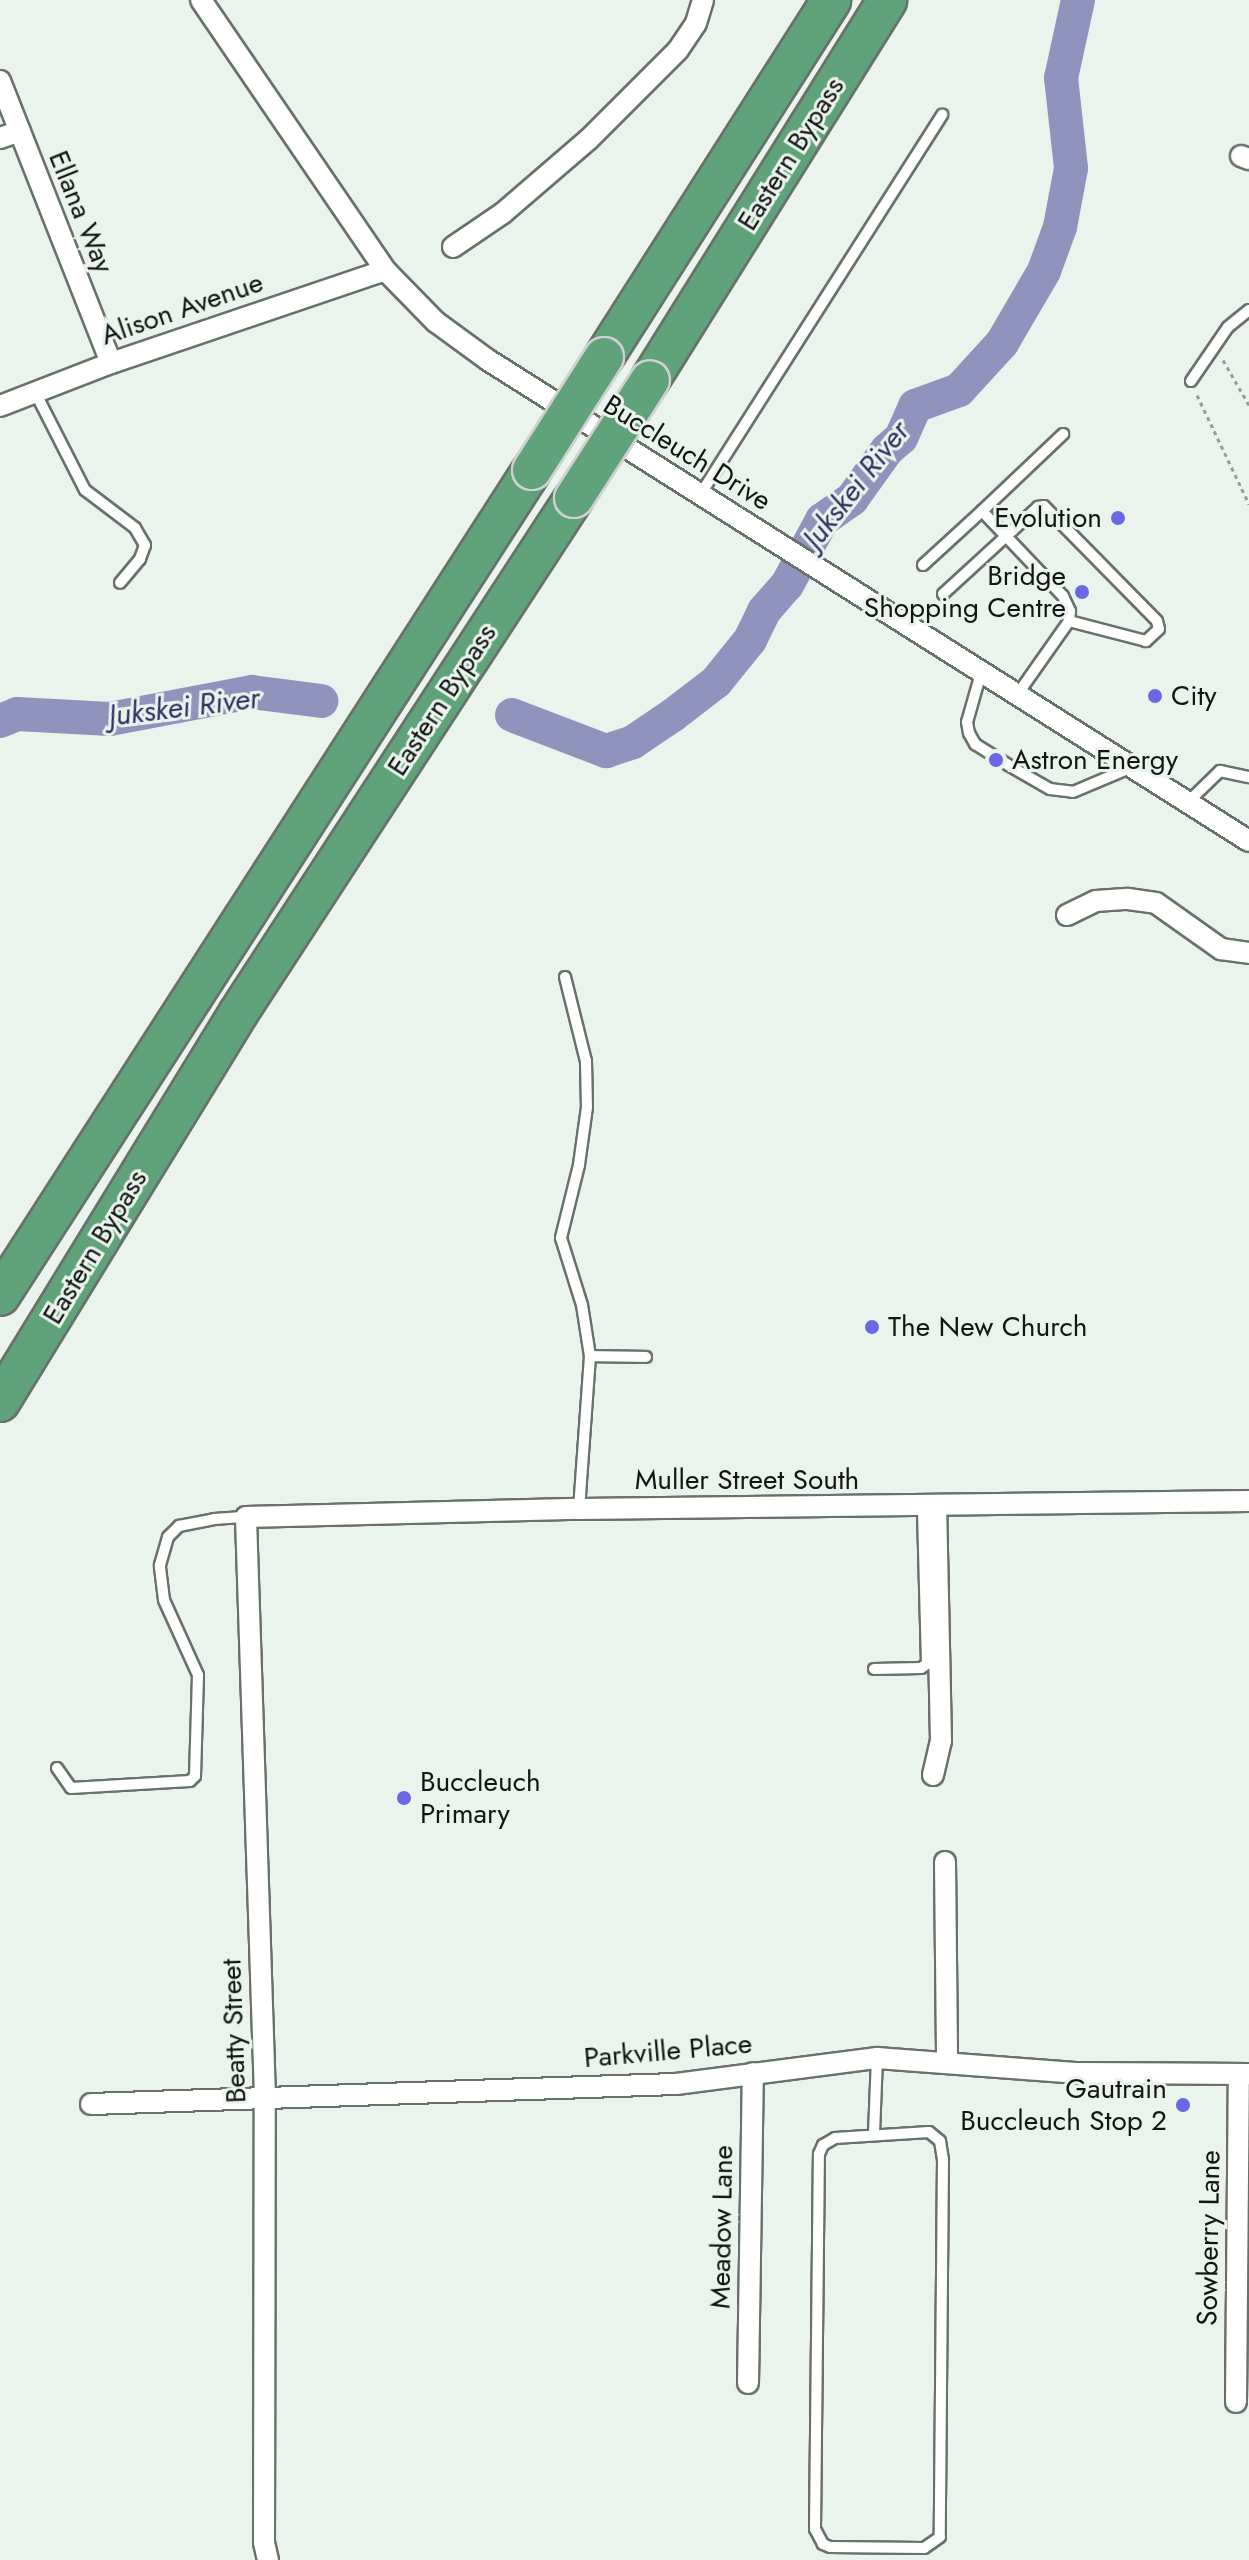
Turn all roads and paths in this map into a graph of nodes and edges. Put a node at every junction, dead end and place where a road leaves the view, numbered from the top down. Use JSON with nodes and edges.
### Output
{"nodes":[{"id":1,"x":201,"y":0,"type":"edge"},
{"id":2,"x":703,"y":0,"type":"edge"},
{"id":3,"x":831,"y":0,"type":"edge"},
{"id":4,"x":887,"y":0,"type":"edge"},
{"id":5,"x":0,"y":81,"type":"edge"},
{"id":6,"x":942,"y":115,"type":"dead end"},
{"id":7,"x":10,"y":135,"type":"edge"},
{"id":8,"x":453,"y":247,"type":"dead end"},
{"id":9,"x":385,"y":270,"type":"junction"},
{"id":10,"x":1249,"y":310,"type":"edge"},
{"id":11,"x":1215,"y":345,"type":"junction"},
{"id":12,"x":111,"y":363,"type":"junction"},
{"id":13,"x":1191,"y":381,"type":"joint"},
{"id":14,"x":35,"y":392,"type":"junction"},
{"id":15,"x":1249,"y":405,"type":"edge"},
{"id":16,"x":0,"y":406,"type":"edge"},
{"id":17,"x":1063,"y":434,"type":"dead end"},
{"id":18,"x":700,"y":495,"type":"junction"},
{"id":19,"x":1249,"y":504,"type":"edge"},
{"id":20,"x":982,"y":511,"type":"junction"},
{"id":21,"x":1008,"y":537,"type":"junction"},
{"id":22,"x":923,"y":565,"type":"dead end"},
{"id":23,"x":120,"y":583,"type":"dead end"},
{"id":24,"x":943,"y":594,"type":"dead end"},
{"id":25,"x":1069,"y":621,"type":"junction"},
{"id":26,"x":981,"y":673,"type":"junction"},
{"id":27,"x":1017,"y":696,"type":"junction"},
{"id":28,"x":1130,"y":768,"type":"junction"},
{"id":29,"x":1249,"y":777,"type":"edge"},
{"id":30,"x":1186,"y":804,"type":"junction"},
{"id":31,"x":1249,"y":841,"type":"edge"},
{"id":32,"x":1067,"y":915,"type":"dead end"},
{"id":33,"x":1249,"y":953,"type":"edge"},
{"id":34,"x":565,"y":977,"type":"dead end"},
{"id":35,"x":0,"y":1296,"type":"edge"},
{"id":36,"x":590,"y":1356,"type":"junction"},
{"id":37,"x":646,"y":1357,"type":"dead end"},
{"id":38,"x":0,"y":1402,"type":"edge"},
{"id":39,"x":1249,"y":1501,"type":"edge"},
{"id":40,"x":930,"y":1507,"type":"junction"},
{"id":41,"x":579,"y":1509,"type":"junction"},
{"id":42,"x":246,"y":1517,"type":"junction"},
{"id":43,"x":874,"y":1669,"type":"dead end"},
{"id":44,"x":57,"y":1768,"type":"dead end"},
{"id":45,"x":933,"y":1775,"type":"dead end"},
{"id":46,"x":945,"y":1862,"type":"dead end"},
{"id":47,"x":877,"y":2058,"type":"junction"},
{"id":48,"x":947,"y":2062,"type":"junction"},
{"id":49,"x":753,"y":2073,"type":"junction"},
{"id":50,"x":1244,"y":2074,"type":"edge"},
{"id":51,"x":265,"y":2097,"type":"junction"},
{"id":52,"x":91,"y":2104,"type":"dead end"},
{"id":53,"x":874,"y":2133,"type":"junction"},
{"id":54,"x":748,"y":2383,"type":"dead end"},
{"id":55,"x":1236,"y":2402,"type":"dead end"},
{"id":56,"x":263,"y":2554,"type":"edge"}],
"edges":[{"from":1,"to":9,"type":"street","name":"Buccleuch Drive"},
{"from":2,"to":8,"type":"street"},
{"from":3,"to":35,"type":"highway","name":"Eastern Bypass","bridge":true},
{"from":4,"to":38,"type":"highway","name":"Eastern Bypass","bridge":true},
{"from":5,"to":7,"type":"street","name":"Ellana Way"},
{"from":6,"to":18,"type":"lane"},
{"from":7,"to":12,"type":"street","name":"Ellana Way"},
{"from":9,"to":12,"type":"street","name":"Alison Avenue"},
{"from":9,"to":18,"type":"street","name":"Buccleuch Drive"},
{"from":10,"to":11,"type":"lane"},
{"from":11,"to":13,"type":"lane"},
{"from":11,"to":15,"type":"path"},
{"from":12,"to":14,"type":"street","name":"Alison Avenue"},
{"from":13,"to":19,"type":"path"},
{"from":14,"to":16,"type":"street","name":"Alison Avenue"},
{"from":14,"to":23,"type":"lane"},
{"from":17,"to":20,"type":"lane"},
{"from":18,"to":26,"type":"street","name":"Buccleuch Drive"},
{"from":20,"to":21,"type":"lane"},
{"from":20,"to":22,"type":"lane"},
{"from":21,"to":24,"type":"lane"},
{"from":21,"to":25,"type":"lane"},
{"from":21,"to":25,"type":"lane"},
{"from":25,"to":27,"type":"lane"},
{"from":26,"to":27,"type":"street","name":"Buccleuch Drive"},
{"from":26,"to":28,"type":"lane"},
{"from":27,"to":28,"type":"street","name":"Buccleuch Drive"},
{"from":28,"to":30,"type":"street","name":"Buccleuch Drive"},
{"from":29,"to":30,"type":"lane"},
{"from":30,"to":31,"type":"street","name":"Buccleuch Drive"},
{"from":32,"to":33,"type":"street"},
{"from":34,"to":36,"type":"lane"},
{"from":36,"to":37,"type":"lane"},
{"from":36,"to":41,"type":"lane"},
{"from":39,"to":40,"type":"street","name":"Muller Street South"},
{"from":40,"to":41,"type":"street","name":"Muller Street South"},
{"from":40,"to":43,"type":"lane"},
{"from":40,"to":45,"type":"street"},
{"from":41,"to":42,"type":"street","name":"Muller Street South"},
{"from":42,"to":44,"type":"lane"},
{"from":42,"to":51,"type":"street","name":"Beatty Street"},
{"from":46,"to":48,"type":"street"},
{"from":47,"to":48,"type":"street","name":"Parkville Place"},
{"from":47,"to":49,"type":"street","name":"Parkville Place"},
{"from":47,"to":53,"type":"lane"},
{"from":48,"to":50,"type":"street","name":"Parkville Place"},
{"from":49,"to":51,"type":"street","name":"Parkville Place"},
{"from":49,"to":54,"type":"street","name":"Meadow Lane"},
{"from":50,"to":55,"type":"street","name":"Sowberry Lane"},
{"from":51,"to":52,"type":"street","name":"Parkville Place"},
{"from":51,"to":56,"type":"street","name":"Beatty Street"},
{"from":53,"to":53,"type":"lane"}]}
